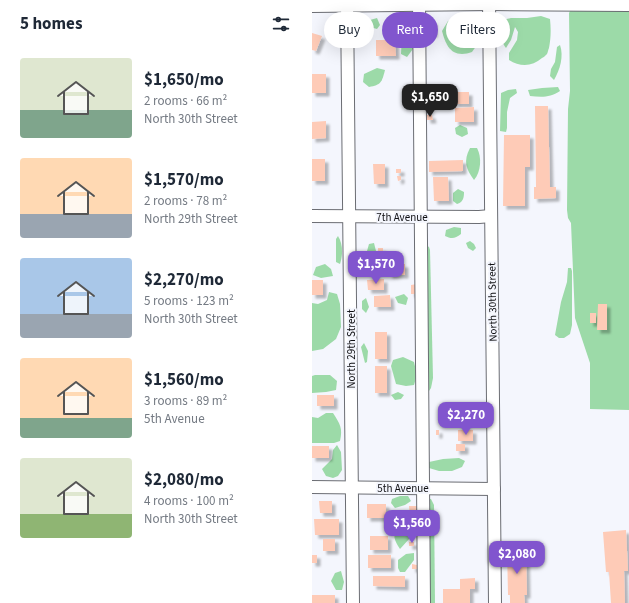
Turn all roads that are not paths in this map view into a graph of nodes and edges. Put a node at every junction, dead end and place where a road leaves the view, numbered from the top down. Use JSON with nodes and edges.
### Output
{"nodes":[{"id":1,"x":419,"y":2,"type":"edge"},
{"id":2,"x":489,"y":2,"type":"edge"},
{"id":3,"x":578,"y":2,"type":"edge"},
{"id":4,"x":347,"y":3,"type":"edge"},
{"id":5,"x":629,"y":5,"type":"edge"},
{"id":6,"x":312,"y":6,"type":"edge"},
{"id":7,"x":312,"y":216,"type":"edge"},
{"id":8,"x":350,"y":216,"type":"junction"},
{"id":9,"x":491,"y":216,"type":"junction"},
{"id":10,"x":420,"y":217,"type":"junction"},
{"id":11,"x":312,"y":487,"type":"edge"},
{"id":12,"x":351,"y":488,"type":"junction"},
{"id":13,"x":423,"y":488,"type":"junction"},
{"id":14,"x":494,"y":489,"type":"junction"},
{"id":15,"x":353,"y":603,"type":"edge"},
{"id":16,"x":424,"y":603,"type":"edge"},
{"id":17,"x":496,"y":603,"type":"edge"}],
"edges":[{"from":1,"to":2,"type":"street"},
{"from":1,"to":4,"type":"street"},
{"from":1,"to":10,"type":"street"},
{"from":2,"to":3,"type":"street"},
{"from":2,"to":9,"type":"street","name":"North 30th Street"},
{"from":3,"to":5,"type":"street"},
{"from":4,"to":6,"type":"street"},
{"from":4,"to":8,"type":"street","name":"North 29th Street"},
{"from":7,"to":8,"type":"street","name":"7th Avenue"},
{"from":8,"to":10,"type":"street","name":"7th Avenue"},
{"from":8,"to":12,"type":"street","name":"North 29th Street"},
{"from":9,"to":10,"type":"street","name":"7th Avenue"},
{"from":9,"to":14,"type":"street","name":"North 30th Street"},
{"from":10,"to":13,"type":"street"},
{"from":11,"to":12,"type":"street","name":"5th Avenue"},
{"from":12,"to":13,"type":"street","name":"5th Avenue"},
{"from":12,"to":15,"type":"street","name":"North 29th Street"},
{"from":13,"to":14,"type":"street","name":"5th Avenue"},
{"from":13,"to":16,"type":"street"},
{"from":14,"to":17,"type":"street","name":"North 30th Street"}]}
